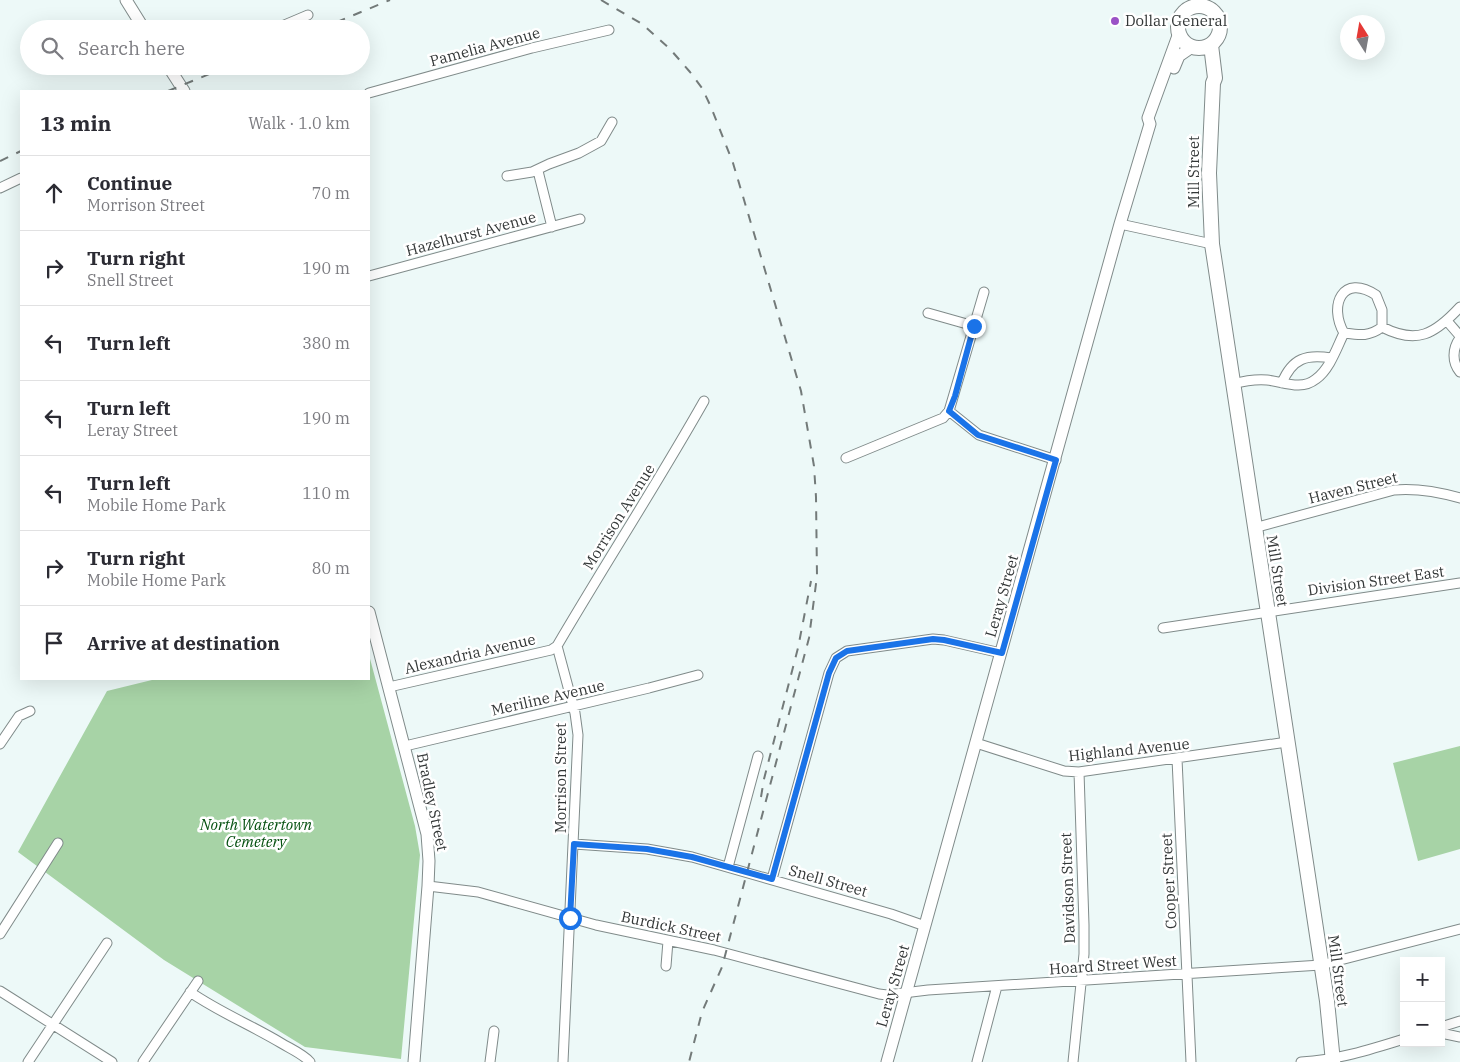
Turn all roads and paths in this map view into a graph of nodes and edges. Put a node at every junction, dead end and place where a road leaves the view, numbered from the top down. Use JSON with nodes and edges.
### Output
{"nodes":[{"id":1,"x":126,"y":0,"type":"edge"},
{"id":2,"x":1197,"y":4,"type":"edge"},
{"id":3,"x":1212,"y":6,"type":"edge"},
{"id":4,"x":308,"y":15,"type":"dead end"},
{"id":5,"x":138,"y":20,"type":"edge"},
{"id":6,"x":296,"y":20,"type":"edge"},
{"id":7,"x":609,"y":30,"type":"dead end"},
{"id":8,"x":1179,"y":33,"type":"junction"},
{"id":9,"x":1201,"y":47,"type":"junction"},
{"id":10,"x":176,"y":75,"type":"edge"},
{"id":11,"x":184,"y":90,"type":"edge"},
{"id":12,"x":370,"y":93,"type":"edge"},
{"id":13,"x":612,"y":122,"type":"dead end"},
{"id":14,"x":1150,"y":124,"type":"junction"},
{"id":15,"x":538,"y":170,"type":"junction"},
{"id":16,"x":507,"y":176,"type":"dead end"},
{"id":17,"x":20,"y":178,"type":"edge"},
{"id":18,"x":0,"y":188,"type":"edge"},
{"id":19,"x":580,"y":219,"type":"dead end"},
{"id":20,"x":1120,"y":224,"type":"junction"},
{"id":21,"x":552,"y":227,"type":"junction"},
{"id":22,"x":1212,"y":244,"type":"junction"},
{"id":23,"x":370,"y":276,"type":"edge"},
{"id":24,"x":984,"y":292,"type":"dead end"},
{"id":25,"x":1460,"y":307,"type":"edge"},
{"id":26,"x":928,"y":313,"type":"dead end"},
{"id":27,"x":1447,"y":321,"type":"junction"},
{"id":28,"x":974,"y":326,"type":"junction"},
{"id":29,"x":1382,"y":327,"type":"junction"},
{"id":30,"x":1344,"y":333,"type":"junction"},
{"id":31,"x":1460,"y":337,"type":"edge"},
{"id":32,"x":1331,"y":358,"type":"junction"},
{"id":33,"x":1460,"y":372,"type":"edge"},
{"id":34,"x":1282,"y":383,"type":"junction"},
{"id":35,"x":1233,"y":384,"type":"junction"},
{"id":36,"x":704,"y":402,"type":"dead end"},
{"id":37,"x":949,"y":411,"type":"junction"},
{"id":38,"x":846,"y":458,"type":"dead end"},
{"id":39,"x":1056,"y":460,"type":"junction"},
{"id":40,"x":1460,"y":498,"type":"edge"},
{"id":41,"x":1254,"y":528,"type":"junction"},
{"id":42,"x":1460,"y":583,"type":"edge"},
{"id":43,"x":1267,"y":611,"type":"junction"},
{"id":44,"x":370,"y":616,"type":"edge"},
{"id":45,"x":1162,"y":628,"type":"dead end"},
{"id":46,"x":557,"y":646,"type":"junction"},
{"id":47,"x":1002,"y":653,"type":"junction"},
{"id":48,"x":698,"y":675,"type":"dead end"},
{"id":49,"x":389,"y":687,"type":"junction"},
{"id":50,"x":573,"y":705,"type":"junction"},
{"id":51,"x":30,"y":711,"type":"dead end"},
{"id":52,"x":1287,"y":742,"type":"junction"},
{"id":53,"x":976,"y":743,"type":"junction"},
{"id":54,"x":0,"y":744,"type":"edge"},
{"id":55,"x":405,"y":746,"type":"junction"},
{"id":56,"x":758,"y":756,"type":"dead end"},
{"id":57,"x":1176,"y":759,"type":"junction"},
{"id":58,"x":1079,"y":772,"type":"junction"},
{"id":59,"x":58,"y":843,"type":"dead end"},
{"id":60,"x":574,"y":844,"type":"junction"},
{"id":61,"x":728,"y":867,"type":"junction"},
{"id":62,"x":772,"y":879,"type":"junction"},
{"id":63,"x":428,"y":886,"type":"junction"},
{"id":64,"x":570,"y":918,"type":"junction"},
{"id":65,"x":925,"y":926,"type":"junction"},
{"id":66,"x":1460,"y":929,"type":"edge"},
{"id":67,"x":0,"y":934,"type":"edge"},
{"id":68,"x":668,"y":941,"type":"junction"},
{"id":69,"x":107,"y":942,"type":"dead end"},
{"id":70,"x":1321,"y":965,"type":"junction"},
{"id":71,"x":666,"y":966,"type":"dead end"},
{"id":72,"x":1187,"y":974,"type":"junction"},
{"id":73,"x":1081,"y":980,"type":"junction"},
{"id":74,"x":198,"y":981,"type":"dead end"},
{"id":75,"x":997,"y":986,"type":"junction"},
{"id":76,"x":0,"y":991,"type":"edge"},
{"id":77,"x":190,"y":992,"type":"junction"},
{"id":78,"x":907,"y":992,"type":"junction"},
{"id":79,"x":1460,"y":1021,"type":"edge"},
{"id":80,"x":52,"y":1025,"type":"junction"},
{"id":81,"x":1445,"y":1026,"type":"edge"},
{"id":82,"x":494,"y":1031,"type":"dead end"},
{"id":83,"x":1445,"y":1034,"type":"edge"},
{"id":84,"x":1460,"y":1036,"type":"edge"},
{"id":85,"x":1400,"y":1040,"type":"edge"},
{"id":86,"x":1333,"y":1061,"type":"edge"},
{"id":87,"x":28,"y":1062,"type":"edge"},
{"id":88,"x":112,"y":1062,"type":"edge"},
{"id":89,"x":143,"y":1062,"type":"edge"},
{"id":90,"x":310,"y":1062,"type":"edge"},
{"id":91,"x":414,"y":1062,"type":"edge"},
{"id":92,"x":490,"y":1062,"type":"edge"},
{"id":93,"x":563,"y":1062,"type":"edge"},
{"id":94,"x":887,"y":1062,"type":"edge"},
{"id":95,"x":977,"y":1062,"type":"edge"},
{"id":96,"x":1073,"y":1062,"type":"edge"},
{"id":97,"x":1191,"y":1062,"type":"edge"},
{"id":98,"x":1301,"y":1062,"type":"edge"}],
"edges":[{"from":1,"to":5,"type":"main road"},
{"from":2,"to":3,"type":"highway"},
{"from":2,"to":8,"type":"highway"},
{"from":3,"to":9,"type":"highway"},
{"from":4,"to":6,"type":"street"},
{"from":7,"to":12,"type":"street","name":"Pamelia Avenue"},
{"from":8,"to":9,"type":"highway"},
{"from":8,"to":14,"type":"main road"},
{"from":9,"to":14,"type":"main road"},
{"from":9,"to":22,"type":"highway","name":"Mill Street"},
{"from":10,"to":11,"type":"main road"},
{"from":13,"to":15,"type":"street"},
{"from":14,"to":20,"type":"main road","name":"Leray Street"},
{"from":15,"to":16,"type":"street"},
{"from":15,"to":21,"type":"street"},
{"from":17,"to":18,"type":"street"},
{"from":19,"to":21,"type":"street","name":"Hazelhurst Avenue"},
{"from":20,"to":22,"type":"street"},
{"from":20,"to":39,"type":"main road","name":"Leray Street"},
{"from":21,"to":23,"type":"street","name":"Hazelhurst Avenue"},
{"from":22,"to":35,"type":"highway","name":"Mill Street"},
{"from":24,"to":28,"type":"street"},
{"from":25,"to":27,"type":"street"},
{"from":26,"to":28,"type":"street"},
{"from":27,"to":29,"type":"street"},
{"from":27,"to":31,"type":"street"},
{"from":28,"to":37,"type":"street"},
{"from":29,"to":30,"type":"street"},
{"from":29,"to":30,"type":"street"},
{"from":30,"to":32,"type":"street"},
{"from":31,"to":33,"type":"street"},
{"from":32,"to":34,"type":"street"},
{"from":32,"to":34,"type":"street"},
{"from":34,"to":35,"type":"street"},
{"from":35,"to":41,"type":"highway","name":"Mill Street"},
{"from":36,"to":46,"type":"street","name":"Morrison Avenue"},
{"from":37,"to":38,"type":"street"},
{"from":37,"to":39,"type":"street"},
{"from":39,"to":47,"type":"main road","name":"Leray Street"},
{"from":40,"to":41,"type":"street","name":"Haven Street"},
{"from":41,"to":43,"type":"highway","name":"Mill Street"},
{"from":42,"to":43,"type":"street","name":"Division Street East"},
{"from":43,"to":45,"type":"street","name":"Division Street East"},
{"from":43,"to":52,"type":"highway","name":"Mill Street"},
{"from":44,"to":49,"type":"main road","name":"Bradley Street"},
{"from":46,"to":49,"type":"street","name":"Alexandria Avenue"},
{"from":46,"to":50,"type":"street","name":"Morrison Street"},
{"from":47,"to":53,"type":"main road","name":"Leray Street"},
{"from":47,"to":62,"type":"street"},
{"from":48,"to":50,"type":"street","name":"Meriline Avenue"},
{"from":49,"to":55,"type":"main road","name":"Bradley Street"},
{"from":50,"to":55,"type":"street","name":"Meriline Avenue"},
{"from":50,"to":60,"type":"street","name":"Morrison Street"},
{"from":51,"to":54,"type":"street"},
{"from":52,"to":57,"type":"street","name":"Highland Avenue"},
{"from":52,"to":70,"type":"highway","name":"Mill Street"},
{"from":53,"to":58,"type":"street","name":"Highland Avenue"},
{"from":53,"to":65,"type":"main road","name":"Leray Street"},
{"from":55,"to":63,"type":"main road","name":"Bradley Street"},
{"from":56,"to":61,"type":"street"},
{"from":57,"to":58,"type":"street","name":"Highland Avenue"},
{"from":57,"to":72,"type":"street","name":"Cooper Street"},
{"from":58,"to":73,"type":"street","name":"Davidson Street"},
{"from":59,"to":67,"type":"street"},
{"from":60,"to":61,"type":"street","name":"Snell Street"},
{"from":60,"to":64,"type":"street","name":"Morrison Street"},
{"from":61,"to":62,"type":"street","name":"Snell Street"},
{"from":62,"to":65,"type":"street","name":"Snell Street"},
{"from":63,"to":64,"type":"street","name":"Burdick Street"},
{"from":63,"to":91,"type":"main road","name":"Bradley Street"},
{"from":64,"to":68,"type":"street","name":"Burdick Street"},
{"from":64,"to":93,"type":"street","name":"Morrison Street"},
{"from":65,"to":78,"type":"main road","name":"Leray Street"},
{"from":66,"to":70,"type":"street","name":"Hoard Street West"},
{"from":68,"to":71,"type":"street"},
{"from":68,"to":78,"type":"street","name":"Burdick Street"},
{"from":69,"to":80,"type":"street"},
{"from":70,"to":72,"type":"street","name":"Hoard Street West"},
{"from":70,"to":86,"type":"highway","name":"Mill Street"},
{"from":72,"to":73,"type":"street","name":"Hoard Street West"},
{"from":72,"to":97,"type":"street","name":"Cooper Street"},
{"from":73,"to":75,"type":"street","name":"Hoard Street West"},
{"from":73,"to":96,"type":"street","name":"Davidson Street"},
{"from":74,"to":77,"type":"street"},
{"from":75,"to":78,"type":"street","name":"Hoard Street West"},
{"from":75,"to":95,"type":"street"},
{"from":76,"to":80,"type":"street"},
{"from":77,"to":89,"type":"street"},
{"from":77,"to":90,"type":"street"},
{"from":78,"to":94,"type":"main road","name":"Leray Street"},
{"from":79,"to":81,"type":"street"},
{"from":80,"to":87,"type":"street"},
{"from":80,"to":88,"type":"street"},
{"from":82,"to":92,"type":"street"},
{"from":83,"to":84,"type":"street"},
{"from":85,"to":86,"type":"street"},
{"from":86,"to":98,"type":"street"}]}
